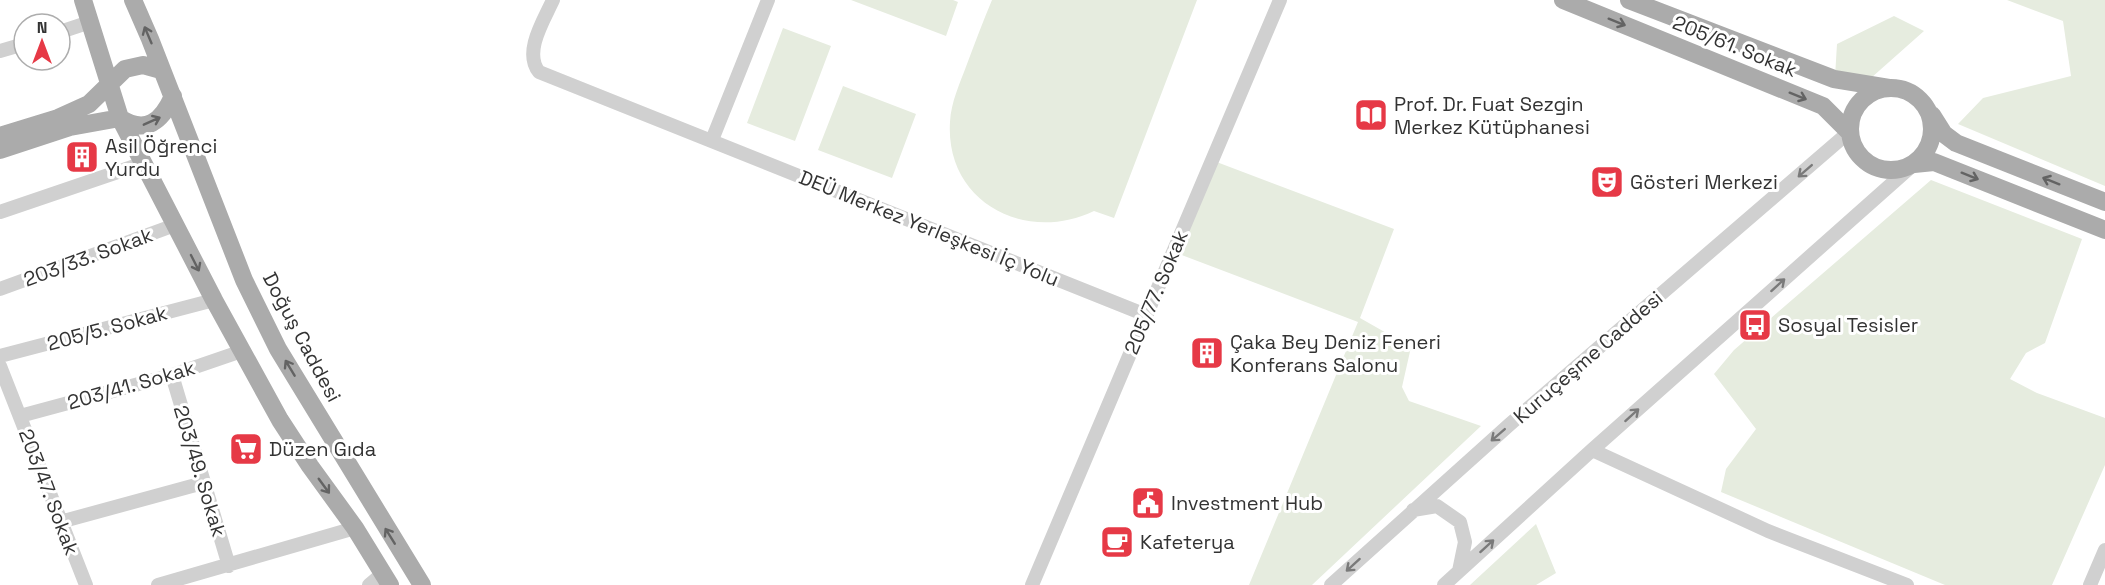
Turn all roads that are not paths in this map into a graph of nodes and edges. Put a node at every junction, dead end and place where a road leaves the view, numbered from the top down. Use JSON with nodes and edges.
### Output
{"nodes":[{"id":1,"x":83,"y":0,"type":"edge"},
{"id":2,"x":133,"y":0,"type":"edge"},
{"id":3,"x":553,"y":0,"type":"edge"},
{"id":4,"x":768,"y":0,"type":"edge"},
{"id":5,"x":1280,"y":0,"type":"edge"},
{"id":6,"x":1563,"y":0,"type":"edge"},
{"id":7,"x":1629,"y":0,"type":"edge"},
{"id":8,"x":90,"y":22,"type":"junction"},
{"id":9,"x":72,"y":28,"type":"edge"},
{"id":10,"x":161,"y":70,"type":"junction"},
{"id":11,"x":109,"y":84,"type":"junction"},
{"id":12,"x":1889,"y":88,"type":"junction"},
{"id":13,"x":173,"y":96,"type":"junction"},
{"id":14,"x":1926,"y":106,"type":"junction"},
{"id":15,"x":120,"y":118,"type":"junction"},
{"id":16,"x":1849,"y":132,"type":"junction"},
{"id":17,"x":0,"y":136,"type":"edge"},
{"id":18,"x":712,"y":141,"type":"junction"},
{"id":19,"x":0,"y":150,"type":"edge"},
{"id":20,"x":144,"y":163,"type":"junction"},
{"id":21,"x":1914,"y":164,"type":"junction"},
{"id":22,"x":2105,"y":202,"type":"edge"},
{"id":23,"x":0,"y":212,"type":"edge"},
{"id":24,"x":176,"y":225,"type":"junction"},
{"id":25,"x":2105,"y":231,"type":"edge"},
{"id":26,"x":0,"y":289,"type":"edge"},
{"id":27,"x":214,"y":300,"type":"junction"},
{"id":28,"x":1146,"y":315,"type":"junction"},
{"id":29,"x":242,"y":351,"type":"junction"},
{"id":30,"x":0,"y":356,"type":"edge"},
{"id":31,"x":0,"y":366,"type":"edge"},
{"id":32,"x":172,"y":375,"type":"junction"},
{"id":33,"x":20,"y":416,"type":"junction"},
{"id":34,"x":1592,"y":450,"type":"junction"},
{"id":35,"x":203,"y":483,"type":"junction"},
{"id":36,"x":1412,"y":510,"type":"junction"},
{"id":37,"x":60,"y":522,"type":"junction"},
{"id":38,"x":355,"y":528,"type":"junction"},
{"id":39,"x":2105,"y":550,"type":"edge"},
{"id":40,"x":229,"y":566,"type":"junction"},
{"id":41,"x":1459,"y":571,"type":"junction"},
{"id":42,"x":380,"y":581,"type":"edge"},
{"id":43,"x":86,"y":585,"type":"edge"},
{"id":44,"x":158,"y":585,"type":"edge"},
{"id":45,"x":422,"y":585,"type":"edge"},
{"id":46,"x":1032,"y":585,"type":"edge"},
{"id":47,"x":1331,"y":585,"type":"edge"},
{"id":48,"x":1444,"y":585,"type":"edge"},
{"id":49,"x":1907,"y":585,"type":"edge"},
{"id":50,"x":2090,"y":585,"type":"edge"}],
"edges":[{"from":1,"to":8,"type":"main road"},
{"from":10,"to":2,"type":"main road","one_way":true},
{"from":3,"to":18,"type":"street","name":"DEÜ Merkez Yerleşkesi İç Yolu"},
{"from":4,"to":18,"type":"street"},
{"from":5,"to":28,"type":"street","name":"205/77. Sokak"},
{"from":6,"to":16,"type":"main road","name":"205/61. Sokak","one_way":true},
{"from":7,"to":12,"type":"main road","name":"205/61. Sokak"},
{"from":8,"to":9,"type":"street"},
{"from":8,"to":11,"type":"main road"},
{"from":10,"to":11,"type":"main road"},
{"from":10,"to":13,"type":"main road"},
{"from":11,"to":15,"type":"main road"},
{"from":11,"to":17,"type":"main road"},
{"from":12,"to":14,"type":"main road"},
{"from":12,"to":16,"type":"main road"},
{"from":15,"to":13,"type":"main road","one_way":true},
{"from":45,"to":13,"type":"main road","name":"Doğuş Caddesi","one_way":true},
{"from":14,"to":21,"type":"main road"},
{"from":22,"to":14,"type":"main road","one_way":true},
{"from":15,"to":19,"type":"main road"},
{"from":15,"to":20,"type":"main road"},
{"from":16,"to":21,"type":"main road"},
{"from":16,"to":36,"type":"street","name":"Kuruçeşme Caddesi","one_way":true},
{"from":18,"to":28,"type":"street","name":"DEÜ Merkez Yerleşkesi İç Yolu"},
{"from":20,"to":23,"type":"street"},
{"from":20,"to":24,"type":"main road"},
{"from":21,"to":25,"type":"main road","one_way":true},
{"from":34,"to":21,"type":"street","one_way":true},
{"from":24,"to":26,"type":"street","name":"203/33. Sokak"},
{"from":24,"to":27,"type":"main road","one_way":true},
{"from":27,"to":29,"type":"main road"},
{"from":27,"to":30,"type":"street","name":"205/5. Sokak"},
{"from":28,"to":46,"type":"street","name":"205/77. Sokak"},
{"from":29,"to":32,"type":"street","name":"203/41. Sokak"},
{"from":29,"to":38,"type":"main road","one_way":true},
{"from":31,"to":33,"type":"street","name":"203/47. Sokak"},
{"from":32,"to":33,"type":"street","name":"203/41. Sokak"},
{"from":32,"to":35,"type":"street","name":"203/49. Sokak"},
{"from":33,"to":37,"type":"street","name":"203/47. Sokak"},
{"from":41,"to":34,"type":"street","one_way":true},
{"from":34,"to":49,"type":"street"},
{"from":35,"to":37,"type":"street"},
{"from":35,"to":40,"type":"street","name":"203/49. Sokak"},
{"from":36,"to":41,"type":"street"},
{"from":36,"to":47,"type":"street","name":"Kuruçeşme Caddesi","one_way":true},
{"from":37,"to":43,"type":"street","name":"203/47. Sokak"},
{"from":38,"to":40,"type":"street"},
{"from":38,"to":42,"type":"main road"},
{"from":39,"to":50,"type":"street"},
{"from":40,"to":44,"type":"street"},
{"from":41,"to":48,"type":"street"}]}
